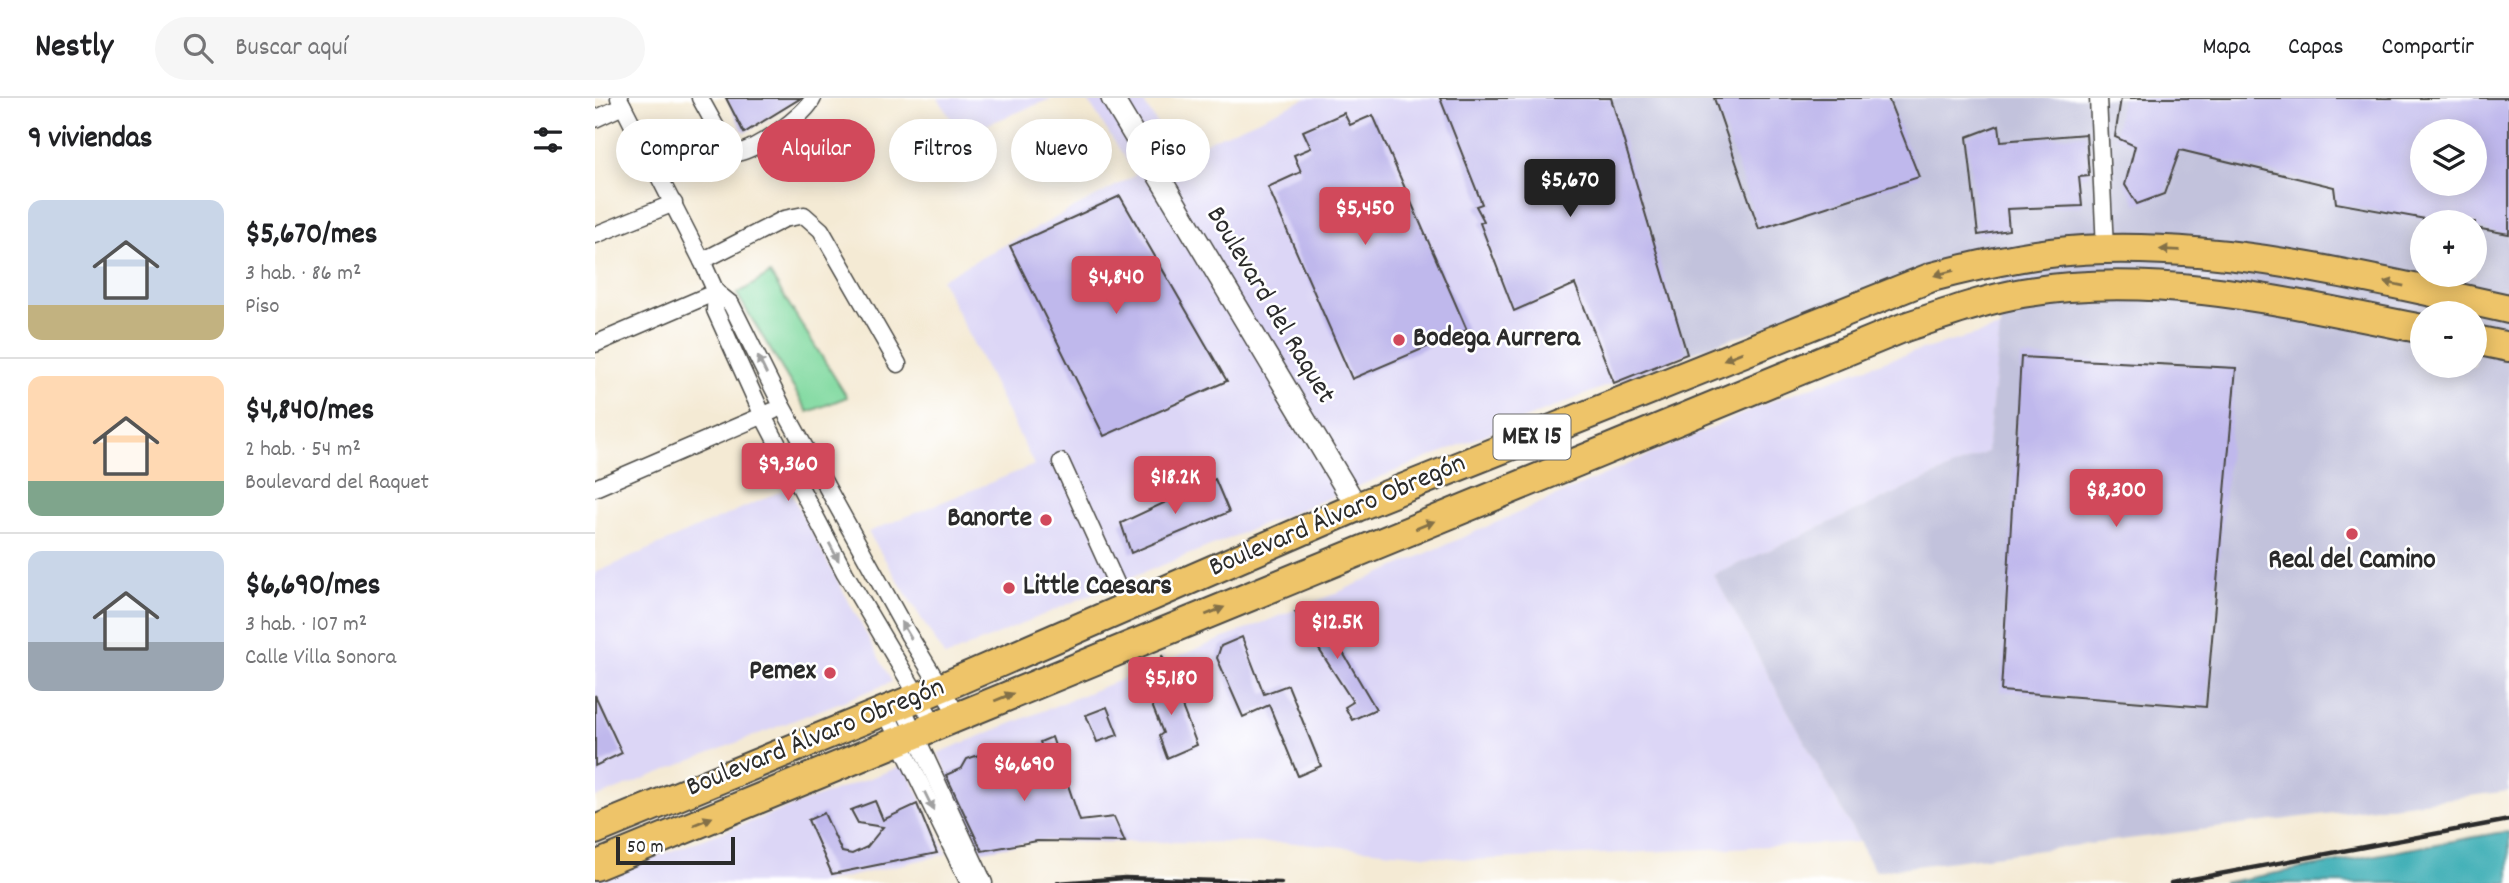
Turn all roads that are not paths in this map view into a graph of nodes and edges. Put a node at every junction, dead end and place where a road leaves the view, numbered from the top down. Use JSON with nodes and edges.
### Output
{"nodes":[{"id":1,"x":700,"y":98,"type":"edge"},
{"id":2,"x":813,"y":98,"type":"edge"},
{"id":3,"x":1112,"y":98,"type":"edge"},
{"id":4,"x":2098,"y":98,"type":"edge"},
{"id":5,"x":621,"y":102,"type":"edge"},
{"id":6,"x":595,"y":119,"type":"edge"},
{"id":7,"x":674,"y":202,"type":"junction"},
{"id":8,"x":595,"y":235,"type":"edge"},
{"id":9,"x":2105,"y":249,"type":"junction"},
{"id":10,"x":702,"y":261,"type":"junction"},
{"id":11,"x":716,"y":292,"type":"junction"},
{"id":12,"x":2509,"y":309,"type":"edge"},
{"id":13,"x":2410,"y":327,"type":"edge"},
{"id":14,"x":2487,"y":342,"type":"edge"},
{"id":15,"x":595,"y":344,"type":"edge"},
{"id":16,"x":2509,"y":347,"type":"edge"},
{"id":17,"x":898,"y":364,"type":"dead end"},
{"id":18,"x":782,"y":406,"type":"junction"},
{"id":19,"x":763,"y":416,"type":"junction"},
{"id":20,"x":1061,"y":462,"type":"dead end"},
{"id":21,"x":595,"y":488,"type":"edge"},
{"id":22,"x":1357,"y":508,"type":"junction"},
{"id":23,"x":1126,"y":605,"type":"junction"},
{"id":24,"x":912,"y":700,"type":"junction"},
{"id":25,"x":927,"y":729,"type":"junction"},
{"id":26,"x":595,"y":830,"type":"edge"},
{"id":27,"x":595,"y":866,"type":"edge"},
{"id":28,"x":974,"y":877,"type":"edge"}],
"edges":[{"from":1,"to":2,"type":"street"},
{"from":3,"to":22,"type":"street","name":"Boulevard del Raquet"},
{"from":4,"to":9,"type":"street"},
{"from":5,"to":6,"type":"street"},
{"from":5,"to":7,"type":"street"},
{"from":7,"to":8,"type":"street"},
{"from":7,"to":10,"type":"street"},
{"from":12,"to":9,"type":"highway","name":"Boulevard Álvaro Obregón","number":"MEX 15","one_way":true},
{"from":9,"to":22,"type":"highway","name":"Boulevard Álvaro Obregón","number":"MEX 15","one_way":true},
{"from":10,"to":11,"type":"street"},
{"from":10,"to":17,"type":"street"},
{"from":11,"to":15,"type":"street"},
{"from":18,"to":11,"type":"street","one_way":true},
{"from":11,"to":19,"type":"street"},
{"from":25,"to":13,"type":"highway","name":"Boulevard Álvaro Obregón","number":"MEX 15","one_way":true},
{"from":14,"to":16,"type":"highway"},
{"from":18,"to":19,"type":"street"},
{"from":24,"to":18,"type":"street","one_way":true},
{"from":19,"to":21,"type":"street"},
{"from":19,"to":24,"type":"street","one_way":true},
{"from":20,"to":23,"type":"street"},
{"from":22,"to":23,"type":"highway","name":"Boulevard Álvaro Obregón","number":"MEX 15"},
{"from":23,"to":24,"type":"highway","name":"Boulevard Álvaro Obregón","number":"MEX 15"},
{"from":24,"to":25,"type":"street"},
{"from":24,"to":25,"type":"street"},
{"from":24,"to":25,"type":"street"},
{"from":24,"to":26,"type":"highway","name":"Boulevard Álvaro Obregón","number":"MEX 15"},
{"from":27,"to":25,"type":"highway","name":"Boulevard Álvaro Obregón","number":"MEX 15","one_way":true},
{"from":25,"to":28,"type":"street"}]}
